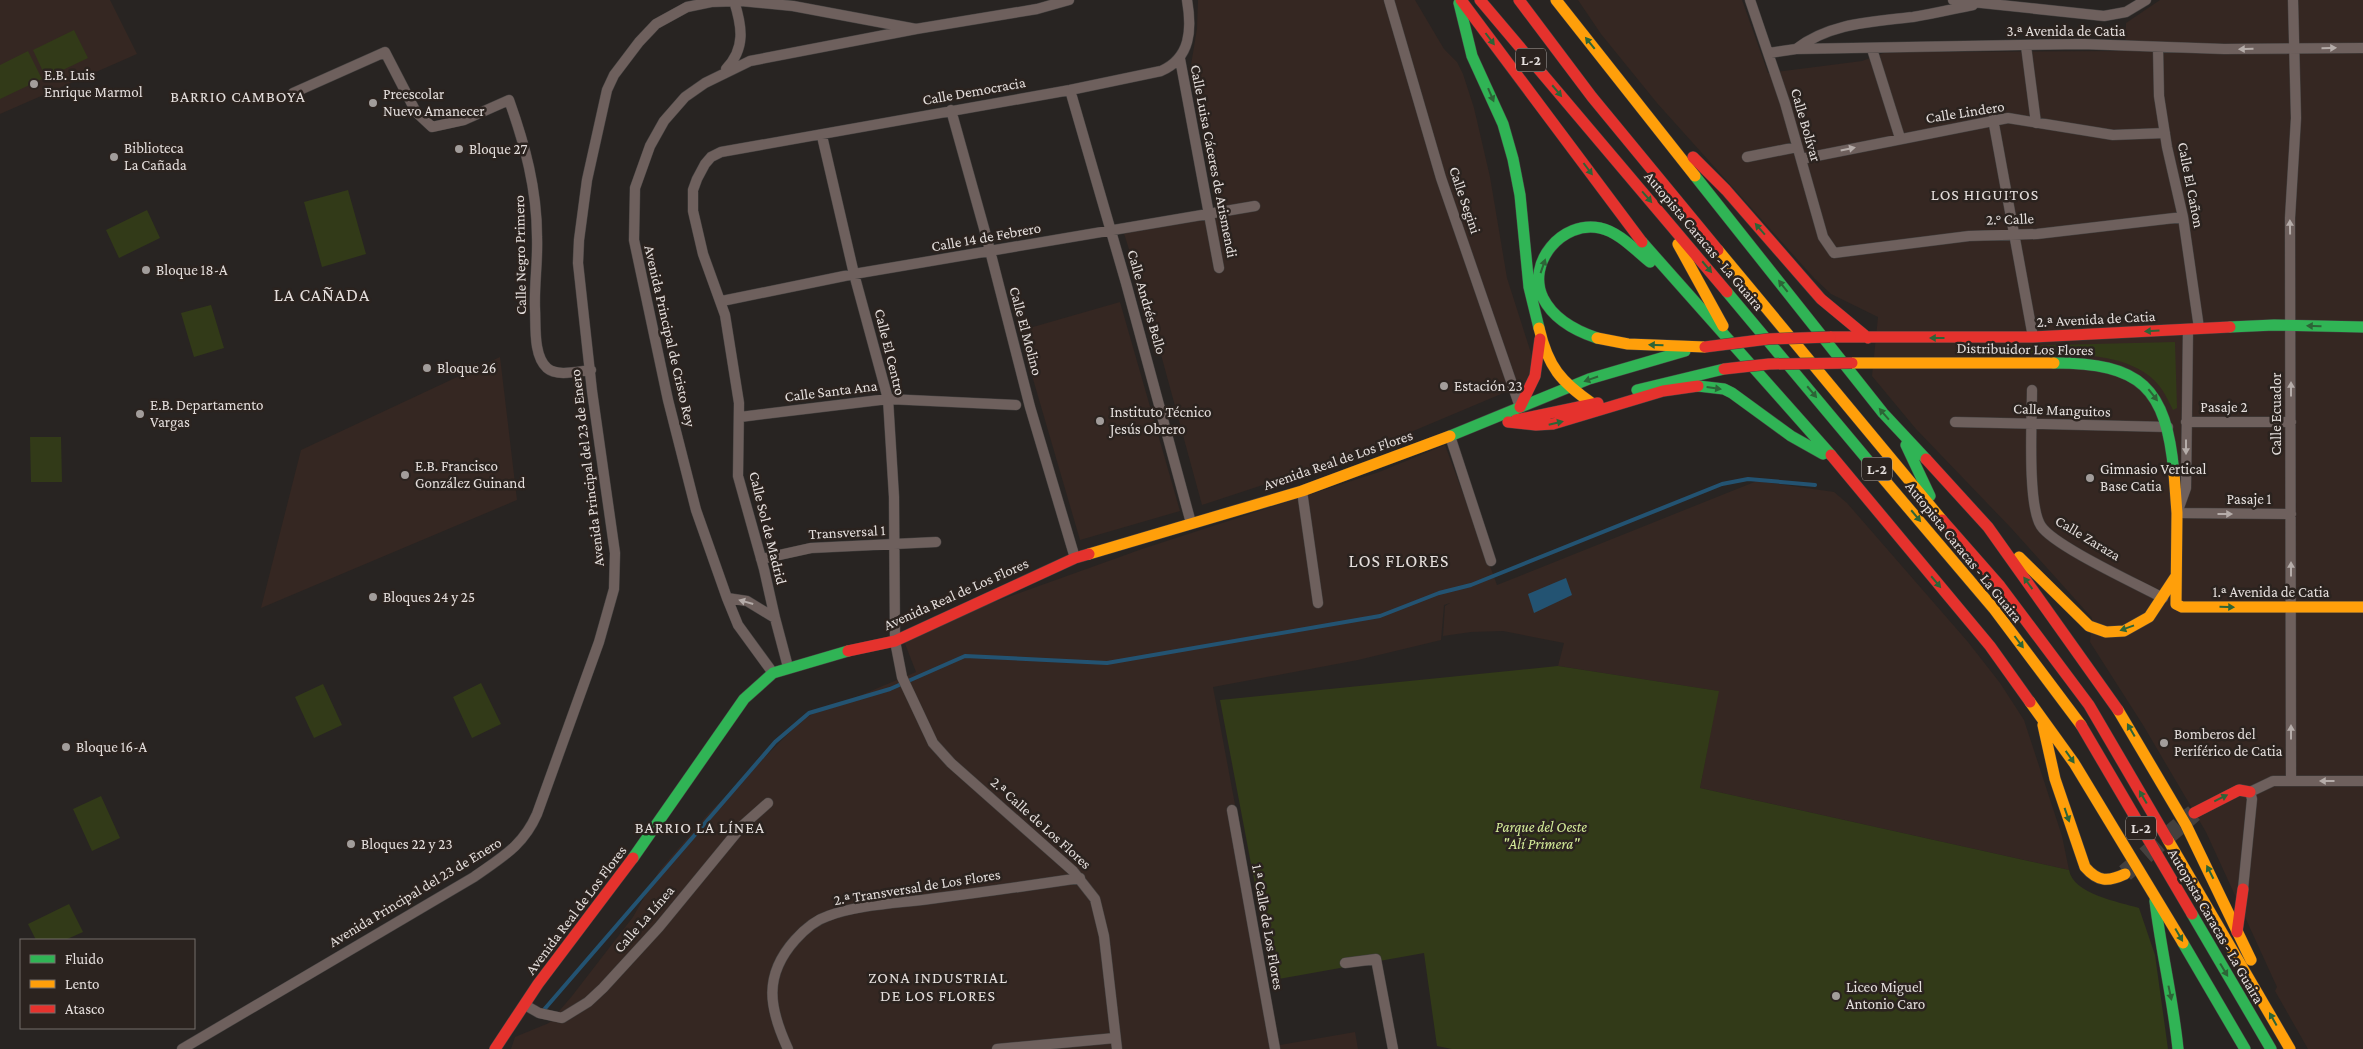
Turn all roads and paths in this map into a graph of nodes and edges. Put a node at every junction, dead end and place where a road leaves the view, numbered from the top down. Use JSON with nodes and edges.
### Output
{"nodes":[{"id":1,"x":1069,"y":0,"type":"edge"},
{"id":2,"x":1187,"y":0,"type":"edge"},
{"id":3,"x":1389,"y":0,"type":"edge"},
{"id":4,"x":1460,"y":0,"type":"edge"},
{"id":5,"x":1480,"y":0,"type":"edge"},
{"id":6,"x":1519,"y":0,"type":"edge"},
{"id":7,"x":1556,"y":0,"type":"edge"},
{"id":8,"x":1750,"y":0,"type":"edge"},
{"id":9,"x":1953,"y":0,"type":"edge"},
{"id":10,"x":2146,"y":0,"type":"edge"},
{"id":11,"x":2293,"y":0,"type":"edge"},
{"id":12,"x":734,"y":1,"type":"edge"},
{"id":13,"x":1986,"y":2,"type":"junction"},
{"id":14,"x":916,"y":29,"type":"junction"},
{"id":15,"x":2026,"y":46,"type":"junction"},
{"id":16,"x":2158,"y":47,"type":"junction"},
{"id":17,"x":2295,"y":48,"type":"junction"},
{"id":18,"x":2363,"y":48,"type":"edge"},
{"id":19,"x":1796,"y":49,"type":"junction"},
{"id":20,"x":1872,"y":49,"type":"junction"},
{"id":21,"x":1769,"y":53,"type":"junction"},
{"id":22,"x":1180,"y":59,"type":"junction"},
{"id":23,"x":722,"y":73,"type":"junction"},
{"id":24,"x":1070,"y":90,"type":"junction"},
{"id":25,"x":293,"y":93,"type":"dead end"},
{"id":26,"x":1632,"y":95,"type":"junction"},
{"id":27,"x":951,"y":110,"type":"junction"},
{"id":28,"x":1993,"y":120,"type":"junction"},
{"id":29,"x":2036,"y":122,"type":"junction"},
{"id":30,"x":2165,"y":133,"type":"junction"},
{"id":31,"x":822,"y":136,"type":"junction"},
{"id":32,"x":1900,"y":138,"type":"junction"},
{"id":33,"x":1797,"y":147,"type":"junction"},
{"id":34,"x":711,"y":157,"type":"joint"},
{"id":35,"x":1746,"y":157,"type":"dead end"},
{"id":36,"x":1801,"y":159,"type":"junction"},
{"id":37,"x":1255,"y":206,"type":"dead end"},
{"id":38,"x":1208,"y":215,"type":"junction"},
{"id":39,"x":1664,"y":216,"type":"junction"},
{"id":40,"x":2183,"y":217,"type":"junction"},
{"id":41,"x":1110,"y":230,"type":"junction"},
{"id":42,"x":2013,"y":233,"type":"junction"},
{"id":43,"x":990,"y":253,"type":"junction"},
{"id":44,"x":1837,"y":253,"type":"joint"},
{"id":45,"x":1219,"y":268,"type":"dead end"},
{"id":46,"x":854,"y":274,"type":"junction"},
{"id":47,"x":1686,"y":294,"type":"junction"},
{"id":48,"x":722,"y":301,"type":"junction"},
{"id":49,"x":2292,"y":326,"type":"junction"},
{"id":50,"x":2363,"y":327,"type":"edge"},
{"id":51,"x":2194,"y":328,"type":"junction"},
{"id":52,"x":1830,"y":337,"type":"joint"},
{"id":53,"x":2033,"y":337,"type":"junction"},
{"id":54,"x":1540,"y":338,"type":"junction"},
{"id":55,"x":1868,"y":338,"type":"junction"},
{"id":56,"x":1705,"y":347,"type":"junction"},
{"id":57,"x":1738,"y":353,"type":"junction"},
{"id":58,"x":1852,"y":363,"type":"joint"},
{"id":59,"x":591,"y":370,"type":"junction"},
{"id":60,"x":1568,"y":387,"type":"junction"},
{"id":61,"x":2032,"y":390,"type":"dead end"},
{"id":62,"x":888,"y":399,"type":"junction"},
{"id":63,"x":1593,"y":404,"type":"junction"},
{"id":64,"x":1016,"y":405,"type":"dead end"},
{"id":65,"x":1520,"y":407,"type":"junction"},
{"id":66,"x":740,"y":417,"type":"junction"},
{"id":67,"x":1508,"y":422,"type":"junction"},
{"id":68,"x":1955,"y":422,"type":"dead end"},
{"id":69,"x":2186,"y":422,"type":"junction"},
{"id":70,"x":2291,"y":422,"type":"junction"},
{"id":71,"x":1473,"y":425,"type":"junction"},
{"id":72,"x":2032,"y":425,"type":"junction"},
{"id":73,"x":2168,"y":427,"type":"junction"},
{"id":74,"x":1897,"y":428,"type":"junction"},
{"id":75,"x":1450,"y":436,"type":"junction"},
{"id":76,"x":1838,"y":463,"type":"junction"},
{"id":77,"x":1302,"y":490,"type":"junction"},
{"id":78,"x":2176,"y":514,"type":"junction"},
{"id":79,"x":2291,"y":514,"type":"junction"},
{"id":80,"x":1942,"y":519,"type":"junction"},
{"id":81,"x":1191,"y":523,"type":"junction"},
{"id":82,"x":1988,"y":527,"type":"junction"},
{"id":83,"x":936,"y":542,"type":"dead end"},
{"id":84,"x":894,"y":544,"type":"junction"},
{"id":85,"x":1076,"y":558,"type":"junction"},
{"id":86,"x":761,"y":559,"type":"junction"},
{"id":87,"x":1491,"y":561,"type":"dead end"},
{"id":88,"x":2176,"y":576,"type":"junction"},
{"id":89,"x":727,"y":598,"type":"junction"},
{"id":90,"x":2163,"y":598,"type":"junction"},
{"id":91,"x":1318,"y":603,"type":"dead end"},
{"id":92,"x":2178,"y":605,"type":"joint"},
{"id":93,"x":2291,"y":607,"type":"junction"},
{"id":94,"x":2363,"y":607,"type":"edge"},
{"id":95,"x":775,"y":618,"type":"junction"},
{"id":96,"x":895,"y":640,"type":"junction"},
{"id":97,"x":788,"y":667,"type":"junction"},
{"id":98,"x":774,"y":673,"type":"junction"},
{"id":99,"x":2042,"y":717,"type":"junction"},
{"id":100,"x":2290,"y":781,"type":"junction"},
{"id":101,"x":2363,"y":781,"type":"edge"},
{"id":102,"x":2250,"y":792,"type":"junction"},
{"id":103,"x":768,"y":803,"type":"dead end"},
{"id":104,"x":1232,"y":810,"type":"dead end"},
{"id":105,"x":2194,"y":813,"type":"tunnel mouth"},
{"id":106,"x":2125,"y":874,"type":"tunnel mouth"},
{"id":107,"x":1080,"y":878,"type":"junction"},
{"id":108,"x":2146,"y":881,"type":"junction"},
{"id":109,"x":2243,"y":889,"type":"junction"},
{"id":110,"x":2154,"y":893,"type":"junction"},
{"id":111,"x":2220,"y":893,"type":"junction"},
{"id":112,"x":2199,"y":928,"type":"junction"},
{"id":113,"x":2237,"y":932,"type":"junction"},
{"id":114,"x":1345,"y":963,"type":"dead end"},
{"id":115,"x":2256,"y":990,"type":"junction"},
{"id":116,"x":525,"y":1005,"type":"junction"},
{"id":117,"x":1116,"y":1044,"type":"edge"},
{"id":118,"x":497,"y":1047,"type":"edge"},
{"id":119,"x":182,"y":1049,"type":"edge"},
{"id":120,"x":788,"y":1049,"type":"edge"},
{"id":121,"x":997,"y":1049,"type":"edge"},
{"id":122,"x":1275,"y":1049,"type":"edge"},
{"id":123,"x":1393,"y":1049,"type":"edge"},
{"id":124,"x":2178,"y":1049,"type":"edge"},
{"id":125,"x":2245,"y":1049,"type":"edge"},
{"id":126,"x":2271,"y":1049,"type":"edge"},
{"id":127,"x":2290,"y":1049,"type":"edge"}],
"edges":[{"from":1,"to":14,"type":"street","name":"Avenida Principal de Cristo Rey"},
{"from":2,"to":22,"type":"street"},
{"from":3,"to":65,"type":"street","name":"Calle Segini"},
{"from":4,"to":47,"type":"main road","number":"L-2","one_way":true},
{"from":4,"to":54,"type":"main road","one_way":true},
{"from":5,"to":39,"type":"main road","name":"Autopista Caracas - La Guaira","number":"L-2","one_way":true},
{"from":6,"to":80,"type":"main road","name":"Autopista Caracas - La Guaira","number":"L-2"},
{"from":26,"to":7,"type":"main road","name":"Autopista Caracas - La Guaira","number":"L-2","one_way":true},
{"from":8,"to":21,"type":"street","name":"Calle Bolívar"},
{"from":9,"to":13,"type":"street"},
{"from":10,"to":13,"type":"street"},
{"from":11,"to":17,"type":"street","name":"Calle Ecuador"},
{"from":12,"to":14,"type":"street","name":"Avenida Principal del 23 de Enero"},
{"from":12,"to":23,"type":"street"},
{"from":12,"to":59,"type":"street","name":"Avenida Principal del 23 de Enero"},
{"from":13,"to":19,"type":"street"},
{"from":14,"to":23,"type":"street","name":"Avenida Principal de Cristo Rey"},
{"from":15,"to":16,"type":"street","name":"3.ª Avenida de Catia"},
{"from":15,"to":20,"type":"street","name":"3.ª Avenida de Catia"},
{"from":15,"to":29,"type":"street"},
{"from":17,"to":16,"type":"street","name":"3.ª Avenida de Catia","one_way":true},
{"from":16,"to":30,"type":"street","name":"Calle El Cañon"},
{"from":17,"to":18,"type":"street","name":"3.ª Avenida de Catia","one_way":true},
{"from":49,"to":17,"type":"street","name":"Calle Ecuador","one_way":true},
{"from":19,"to":20,"type":"street","name":"3.ª Avenida de Catia"},
{"from":19,"to":21,"type":"street","name":"3.ª Avenida de Catia"},
{"from":20,"to":32,"type":"street"},
{"from":21,"to":33,"type":"street","name":"Calle Bolívar"},
{"from":22,"to":24,"type":"street","name":"Calle Democracia"},
{"from":22,"to":38,"type":"street","name":"Calle Luisa Cáceres de Arismendi"},
{"from":23,"to":89,"type":"street","name":"Avenida Principal de Cristo Rey"},
{"from":24,"to":27,"type":"street","name":"Calle Democracia"},
{"from":24,"to":41,"type":"street","name":"Calle Andrés Bello"},
{"from":25,"to":59,"type":"street","name":"Calle Negro Primero"},
{"from":55,"to":26,"type":"main road","one_way":true},
{"from":74,"to":26,"type":"main road","name":"Autopista Caracas - La Guaira","number":"L-2","one_way":true},
{"from":27,"to":31,"type":"street","name":"Calle Democracia"},
{"from":27,"to":43,"type":"street","name":"Calle El Molino"},
{"from":28,"to":29,"type":"street","name":"Calle Lindero"},
{"from":28,"to":32,"type":"street","name":"Calle Lindero"},
{"from":28,"to":42,"type":"street"},
{"from":29,"to":30,"type":"street","name":"Calle Lindero"},
{"from":30,"to":40,"type":"street","name":"Calle El Cañon"},
{"from":31,"to":34,"type":"street","name":"Calle Democracia"},
{"from":31,"to":46,"type":"street","name":"Calle El Centro"},
{"from":36,"to":32,"type":"street","name":"Calle Lindero","one_way":true},
{"from":33,"to":35,"type":"street"},
{"from":33,"to":36,"type":"street","name":"Calle Bolívar"},
{"from":34,"to":48,"type":"street","name":"Calle Sol de Madrid"},
{"from":36,"to":44,"type":"street","name":"Calle Bolívar"},
{"from":37,"to":38,"type":"street","name":"Calle 14 de Febrero"},
{"from":38,"to":41,"type":"street","name":"Calle 14 de Febrero"},
{"from":38,"to":45,"type":"street","name":"Calle Luisa Cáceres de Arismendi"},
{"from":39,"to":57,"type":"main road","number":"L-2"},
{"from":39,"to":112,"type":"main road","name":"Autopista Caracas - La Guaira","number":"L-2","one_way":true},
{"from":40,"to":42,"type":"street","name":"2.° Calle"},
{"from":40,"to":51,"type":"street","name":"Calle El Cañon"},
{"from":41,"to":43,"type":"street","name":"Calle 14 de Febrero"},
{"from":41,"to":81,"type":"street","name":"Calle Andrés Bello"},
{"from":42,"to":44,"type":"street","name":"2.° Calle"},
{"from":42,"to":53,"type":"street"},
{"from":43,"to":46,"type":"street","name":"Calle 14 de Febrero"},
{"from":43,"to":85,"type":"street","name":"Calle El Molino"},
{"from":46,"to":48,"type":"street","name":"Calle 14 de Febrero"},
{"from":46,"to":62,"type":"street","name":"Calle El Centro"},
{"from":56,"to":47,"type":"main road","one_way":true},
{"from":47,"to":57,"type":"main road","number":"L-2"},
{"from":48,"to":66,"type":"street","name":"Calle Sol de Madrid"},
{"from":50,"to":49,"type":"main road","name":"2.ª Avenida de Catia","one_way":true},
{"from":49,"to":51,"type":"main road","name":"2.ª Avenida de Catia"},
{"from":70,"to":49,"type":"street","name":"Calle Ecuador","one_way":true},
{"from":51,"to":53,"type":"main road","name":"2.ª Avenida de Catia","one_way":true},
{"from":51,"to":69,"type":"street","name":"Calle El Cañon"},
{"from":52,"to":55,"type":"main road","name":"2.ª Avenida de Catia"},
{"from":52,"to":56,"type":"main road","name":"Avenida Real de Los Flores","bridge":true},
{"from":53,"to":55,"type":"main road","name":"2.ª Avenida de Catia","one_way":true},
{"from":54,"to":60,"type":"main road"},
{"from":54,"to":65,"type":"main road"},
{"from":56,"to":60,"type":"main road","name":"Avenida Real de Los Flores","one_way":true},
{"from":57,"to":76,"type":"main road","number":"L-2"},
{"from":58,"to":63,"type":"main road","name":"Avenida Real de Los Flores","bridge":true},
{"from":58,"to":73,"type":"main road","name":"Distribuidor Los Flores","one_way":true},
{"from":59,"to":119,"type":"street","name":"Avenida Principal del 23 de Enero"},
{"from":60,"to":63,"type":"main road"},
{"from":60,"to":65,"type":"main road","name":"Avenida Real de Los Flores"},
{"from":61,"to":72,"type":"street","name":"Calle Zaraza"},
{"from":62,"to":64,"type":"street","name":"Calle Santa Ana"},
{"from":62,"to":66,"type":"street","name":"Calle Santa Ana"},
{"from":62,"to":84,"type":"street","name":"Calle El Centro"},
{"from":63,"to":67,"type":"main road","name":"Avenida Real de Los Flores"},
{"from":65,"to":71,"type":"main road","name":"Avenida Real de Los Flores"},
{"from":66,"to":86,"type":"street","name":"Calle Sol de Madrid"},
{"from":67,"to":71,"type":"main road","name":"Avenida Real de Los Flores"},
{"from":67,"to":76,"type":"main road","one_way":true},
{"from":68,"to":72,"type":"street","name":"Calle Manguitos"},
{"from":69,"to":70,"type":"street","name":"Pasaje 2"},
{"from":69,"to":78,"type":"street","name":"Calle El Cañon","one_way":true},
{"from":70,"to":79,"type":"street","name":"Calle Ecuador"},
{"from":71,"to":75,"type":"main road","name":"Avenida Real de Los Flores"},
{"from":72,"to":73,"type":"street","name":"Calle Manguitos"},
{"from":72,"to":90,"type":"street","name":"Calle Zaraza"},
{"from":73,"to":78,"type":"main road","name":"Distribuidor Los Flores"},
{"from":74,"to":80,"type":"main road","number":"L-2"},
{"from":74,"to":82,"type":"main road","name":"Autopista Caracas - La Guaira","number":"L-2"},
{"from":75,"to":77,"type":"main road","name":"Avenida Real de Los Flores"},
{"from":75,"to":87,"type":"street"},
{"from":76,"to":99,"type":"main road","number":"L-2","one_way":true},
{"from":77,"to":81,"type":"main road","name":"Avenida Real de Los Flores"},
{"from":77,"to":91,"type":"street"},
{"from":78,"to":79,"type":"street","name":"Pasaje 1","one_way":true},
{"from":78,"to":88,"type":"main road","name":"Distribuidor Los Flores"},
{"from":93,"to":79,"type":"street","name":"Calle Ecuador","one_way":true},
{"from":115,"to":80,"type":"main road","name":"Autopista Caracas - La Guaira","number":"L-2","one_way":true},
{"from":81,"to":85,"type":"main road","name":"Avenida Real de Los Flores"},
{"from":90,"to":82,"type":"main road","one_way":true},
{"from":111,"to":82,"type":"main road","name":"Autopista Caracas - La Guaira","number":"L-2","one_way":true},
{"from":83,"to":84,"type":"street","name":"Transversal 1"},
{"from":84,"to":86,"type":"street","name":"Transversal 1"},
{"from":84,"to":96,"type":"street","name":"Calle El Centro"},
{"from":85,"to":96,"type":"main road","name":"Avenida Real de Los Flores"},
{"from":86,"to":95,"type":"street","name":"Calle Sol de Madrid"},
{"from":88,"to":90,"type":"main road"},
{"from":88,"to":92,"type":"main road","name":"Distribuidor Los Flores"},
{"from":95,"to":89,"type":"street","one_way":true},
{"from":89,"to":98,"type":"street","name":"Avenida Principal de Cristo Rey"},
{"from":92,"to":93,"type":"main road","name":"1.ª Avenida de Catia","one_way":true},
{"from":93,"to":94,"type":"main road","name":"1.ª Avenida de Catia"},
{"from":100,"to":93,"type":"street","name":"Calle Ecuador","one_way":true},
{"from":95,"to":97,"type":"street"},
{"from":96,"to":97,"type":"main road","name":"Avenida Real de Los Flores"},
{"from":96,"to":107,"type":"street","name":"2.ª Calle de Los Flores"},
{"from":97,"to":98,"type":"main road","name":"Avenida Real de Los Flores"},
{"from":98,"to":116,"type":"main road","name":"Avenida Real de Los Flores"},
{"from":99,"to":106,"type":"main road","one_way":true},
{"from":99,"to":108,"type":"main road","number":"L-2","one_way":true},
{"from":101,"to":100,"type":"street","one_way":true},
{"from":100,"to":102,"type":"street"},
{"from":105,"to":102,"type":"main road","one_way":true},
{"from":102,"to":109,"type":"street"},
{"from":103,"to":116,"type":"street","name":"Calle La Línea"},
{"from":104,"to":122,"type":"street","name":"1.ª Calle de Los Flores"},
{"from":107,"to":117,"type":"street","name":"2.ª Calle de Los Flores"},
{"from":107,"to":120,"type":"street","name":"2.ª Transversal de Los Flores"},
{"from":108,"to":110,"type":"main road","number":"L-2"},
{"from":108,"to":112,"type":"main road","number":"L-2"},
{"from":109,"to":111,"type":"main road"},
{"from":109,"to":113,"type":"main road"},
{"from":110,"to":124,"type":"main road","one_way":true},
{"from":110,"to":125,"type":"main road","number":"L-2","one_way":true},
{"from":111,"to":113,"type":"main road","name":"Autopista Caracas - La Guaira","number":"L-2"},
{"from":112,"to":126,"type":"main road","name":"Autopista Caracas - La Guaira","number":"L-2","one_way":true},
{"from":113,"to":115,"type":"main road","name":"Autopista Caracas - La Guaira","number":"L-2"},
{"from":114,"to":123,"type":"street"},
{"from":127,"to":115,"type":"main road","name":"Autopista Caracas - La Guaira","number":"L-2","one_way":true},
{"from":116,"to":118,"type":"main road","name":"Avenida Real de Los Flores"},
{"from":117,"to":121,"type":"street"}]}
